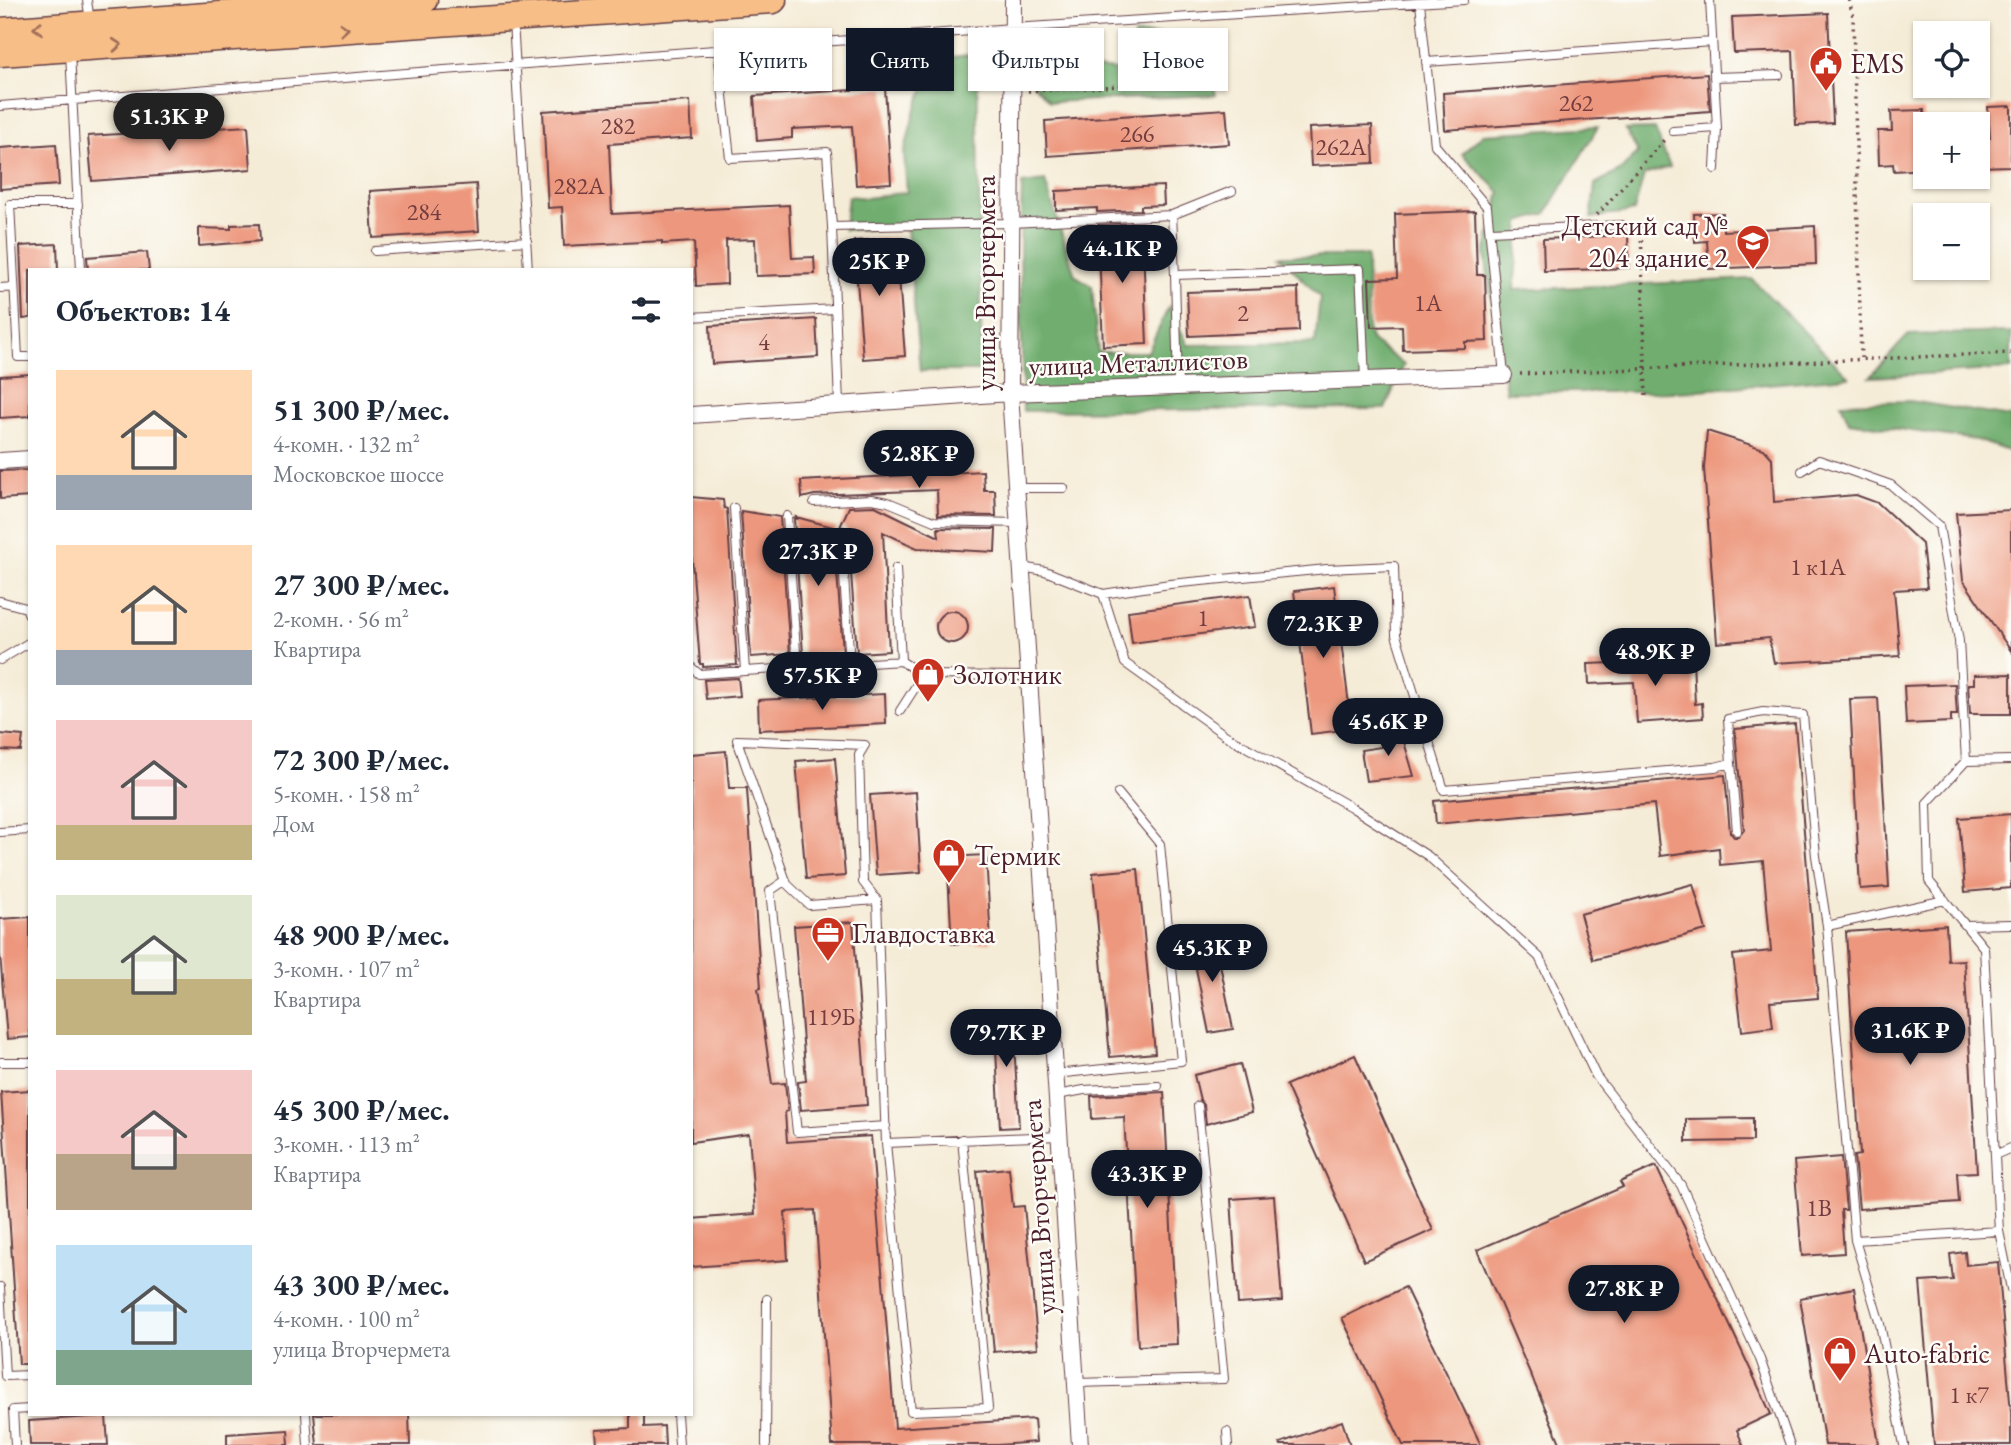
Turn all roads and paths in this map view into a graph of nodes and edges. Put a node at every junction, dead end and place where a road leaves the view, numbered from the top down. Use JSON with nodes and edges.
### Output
{"nodes":[{"id":1,"x":424,"y":0,"type":"edge"},
{"id":2,"x":774,"y":0,"type":"edge"},
{"id":3,"x":1013,"y":0,"type":"edge"},
{"id":4,"x":1465,"y":0,"type":"edge"},
{"id":5,"x":1710,"y":0,"type":"edge"},
{"id":6,"x":1849,"y":0,"type":"edge"},
{"id":7,"x":1420,"y":3,"type":"junction"},
{"id":8,"x":88,"y":12,"type":"edge"},
{"id":9,"x":513,"y":17,"type":"junction"},
{"id":10,"x":1012,"y":28,"type":"joint"},
{"id":11,"x":0,"y":31,"type":"edge"},
{"id":12,"x":968,"y":31,"type":"edge"},
{"id":13,"x":832,"y":42,"type":"edge"},
{"id":14,"x":1712,"y":42,"type":"junction"},
{"id":15,"x":70,"y":49,"type":"junction"},
{"id":16,"x":714,"y":51,"type":"edge"},
{"id":17,"x":0,"y":54,"type":"edge"},
{"id":18,"x":1426,"y":62,"type":"junction"},
{"id":19,"x":516,"y":65,"type":"junction"},
{"id":20,"x":1779,"y":75,"type":"dead end"},
{"id":21,"x":1714,"y":77,"type":"junction"},
{"id":22,"x":1118,"y":86,"type":"edge"},
{"id":23,"x":722,"y":91,"type":"edge"},
{"id":24,"x":1012,"y":92,"type":"joint"},
{"id":25,"x":73,"y":102,"type":"junction"},
{"id":26,"x":0,"y":106,"type":"edge"},
{"id":27,"x":1717,"y":128,"type":"junction"},
{"id":28,"x":1673,"y":131,"type":"joint"},
{"id":29,"x":1716,"y":169,"type":"dead end"},
{"id":30,"x":1232,"y":191,"type":"dead end"},
{"id":31,"x":78,"y":204,"type":"junction"},
{"id":32,"x":1172,"y":215,"type":"junction"},
{"id":33,"x":1011,"y":223,"type":"junction"},
{"id":34,"x":1622,"y":225,"type":"joint"},
{"id":35,"x":1586,"y":226,"type":"junction"},
{"id":36,"x":832,"y":227,"type":"junction"},
{"id":37,"x":1490,"y":231,"type":"junction"},
{"id":38,"x":527,"y":241,"type":"junction"},
{"id":39,"x":375,"y":251,"type":"dead end"},
{"id":40,"x":81,"y":268,"type":"edge"},
{"id":41,"x":528,"y":268,"type":"edge"},
{"id":42,"x":1175,"y":275,"type":"junction"},
{"id":43,"x":14,"y":287,"type":"junction"},
{"id":44,"x":0,"y":288,"type":"edge"},
{"id":45,"x":835,"y":309,"type":"junction"},
{"id":46,"x":693,"y":317,"type":"edge"},
{"id":47,"x":2011,"y":353,"type":"edge"},
{"id":48,"x":28,"y":357,"type":"edge"},
{"id":49,"x":1861,"y":359,"type":"junction"},
{"id":50,"x":1646,"y":369,"type":"junction"},
{"id":51,"x":1504,"y":375,"type":"junction"},
{"id":52,"x":1365,"y":380,"type":"junction"},
{"id":53,"x":1178,"y":386,"type":"junction"},
{"id":54,"x":1010,"y":394,"type":"junction"},
{"id":55,"x":1646,"y":398,"type":"dead end"},
{"id":56,"x":839,"y":404,"type":"junction"},
{"id":57,"x":693,"y":415,"type":"edge"},
{"id":58,"x":28,"y":459,"type":"edge"},
{"id":59,"x":0,"y":461,"type":"edge"},
{"id":60,"x":1802,"y":471,"type":"dead end"},
{"id":61,"x":1016,"y":488,"type":"junction"},
{"id":62,"x":1064,"y":488,"type":"dead end"},
{"id":63,"x":814,"y":502,"type":"dead end"},
{"id":64,"x":734,"y":508,"type":"dead end"},
{"id":65,"x":787,"y":516,"type":"dead end"},
{"id":66,"x":1018,"y":523,"type":"junction"},
{"id":67,"x":841,"y":533,"type":"dead end"},
{"id":68,"x":1021,"y":567,"type":"junction"},
{"id":69,"x":896,"y":568,"type":"dead end"},
{"id":70,"x":1103,"y":594,"type":"junction"},
{"id":71,"x":0,"y":600,"type":"edge"},
{"id":72,"x":28,"y":612,"type":"edge"},
{"id":73,"x":28,"y":643,"type":"edge"},
{"id":74,"x":0,"y":660,"type":"edge"},
{"id":75,"x":901,"y":660,"type":"junction"},
{"id":76,"x":849,"y":664,"type":"junction"},
{"id":77,"x":797,"y":667,"type":"junction"},
{"id":78,"x":693,"y":669,"type":"edge"},
{"id":79,"x":745,"y":671,"type":"junction"},
{"id":80,"x":923,"y":675,"type":"junction"},
{"id":81,"x":1028,"y":676,"type":"junction"},
{"id":82,"x":900,"y":711,"type":"dead end"},
{"id":83,"x":2011,"y":760,"type":"edge"},
{"id":84,"x":1966,"y":761,"type":"junction"},
{"id":85,"x":1731,"y":763,"type":"junction"},
{"id":86,"x":1118,"y":793,"type":"dead end"},
{"id":87,"x":28,"y":830,"type":"edge"},
{"id":88,"x":1737,"y":831,"type":"dead end"},
{"id":89,"x":0,"y":832,"type":"edge"},
{"id":90,"x":786,"y":880,"type":"junction"},
{"id":91,"x":877,"y":900,"type":"junction"},
{"id":92,"x":1945,"y":900,"type":"junction"},
{"id":93,"x":2011,"y":924,"type":"edge"},
{"id":94,"x":1966,"y":925,"type":"junction"},
{"id":95,"x":1828,"y":926,"type":"junction"},
{"id":96,"x":0,"y":1062,"type":"edge"},
{"id":97,"x":28,"y":1062,"type":"edge"},
{"id":98,"x":1055,"y":1074,"type":"junction"},
{"id":99,"x":1158,"y":1086,"type":"dead end"},
{"id":100,"x":1057,"y":1096,"type":"junction"},
{"id":101,"x":1198,"y":1106,"type":"dead end"},
{"id":102,"x":886,"y":1126,"type":"junction"},
{"id":103,"x":1060,"y":1136,"type":"junction"},
{"id":104,"x":962,"y":1139,"type":"junction"},
{"id":105,"x":886,"y":1143,"type":"junction"},
{"id":106,"x":2011,"y":1149,"type":"edge"},
{"id":107,"x":1995,"y":1155,"type":"junction"},
{"id":108,"x":1999,"y":1231,"type":"junction"},
{"id":109,"x":1855,"y":1240,"type":"junction"},
{"id":110,"x":0,"y":1287,"type":"edge"},
{"id":111,"x":2011,"y":1289,"type":"edge"},
{"id":112,"x":767,"y":1299,"type":"dead end"},
{"id":113,"x":28,"y":1375,"type":"edge"},
{"id":114,"x":1076,"y":1383,"type":"junction"},
{"id":115,"x":28,"y":1409,"type":"edge"},
{"id":116,"x":306,"y":1416,"type":"edge"},
{"id":117,"x":677,"y":1416,"type":"edge"},
{"id":118,"x":1227,"y":1432,"type":"dead end"},
{"id":119,"x":15,"y":1445,"type":"edge"},
{"id":120,"x":309,"y":1445,"type":"edge"},
{"id":121,"x":679,"y":1445,"type":"edge"},
{"id":122,"x":766,"y":1445,"type":"edge"},
{"id":123,"x":1080,"y":1445,"type":"edge"},
{"id":124,"x":1228,"y":1445,"type":"edge"},
{"id":125,"x":1790,"y":1445,"type":"edge"},
{"id":126,"x":1904,"y":1445,"type":"edge"}],
"edges":[{"from":1,"to":8,"type":"main road"},
{"from":2,"to":9,"type":"main road"},
{"from":3,"to":10,"type":"street","name":"улица Вторчермета"},
{"from":4,"to":7,"type":"lane"},
{"from":5,"to":14,"type":"lane"},
{"from":6,"to":49,"type":"path"},
{"from":7,"to":10,"type":"lane"},
{"from":7,"to":18,"type":"lane"},
{"from":8,"to":11,"type":"main road","one_way":true},
{"from":15,"to":9,"type":"main road","one_way":true},
{"from":9,"to":19,"type":"lane"},
{"from":12,"to":13,"type":"lane"},
{"from":14,"to":18,"type":"lane"},
{"from":14,"to":21,"type":"lane"},
{"from":15,"to":17,"type":"main road"},
{"from":15,"to":25,"type":"lane"},
{"from":16,"to":19,"type":"lane"},
{"from":18,"to":37,"type":"lane"},
{"from":19,"to":25,"type":"lane"},
{"from":19,"to":38,"type":"lane"},
{"from":20,"to":21,"type":"lane"},
{"from":21,"to":27,"type":"lane"},
{"from":22,"to":24,"type":"path"},
{"from":23,"to":36,"type":"lane"},
{"from":24,"to":33,"type":"street","name":"улица Вторчермета"},
{"from":25,"to":26,"type":"lane"},
{"from":25,"to":31,"type":"lane"},
{"from":27,"to":28,"type":"lane"},
{"from":27,"to":29,"type":"lane"},
{"from":28,"to":35,"type":"path"},
{"from":30,"to":32,"type":"lane"},
{"from":31,"to":40,"type":"lane"},
{"from":31,"to":43,"type":"lane"},
{"from":32,"to":33,"type":"lane"},
{"from":32,"to":42,"type":"lane"},
{"from":33,"to":36,"type":"lane"},
{"from":33,"to":54,"type":"street","name":"улица Вторчермета"},
{"from":34,"to":35,"type":"lane"},
{"from":34,"to":50,"type":"path"},
{"from":35,"to":37,"type":"lane"},
{"from":36,"to":45,"type":"lane"},
{"from":37,"to":51,"type":"lane"},
{"from":38,"to":39,"type":"lane"},
{"from":38,"to":41,"type":"lane"},
{"from":42,"to":52,"type":"lane"},
{"from":42,"to":53,"type":"lane"},
{"from":43,"to":44,"type":"lane"},
{"from":43,"to":48,"type":"lane"},
{"from":45,"to":46,"type":"lane"},
{"from":45,"to":56,"type":"lane"},
{"from":47,"to":49,"type":"path"},
{"from":49,"to":50,"type":"path"},
{"from":50,"to":51,"type":"path"},
{"from":50,"to":55,"type":"path"},
{"from":51,"to":52,"type":"street","name":"улица Металлистов"},
{"from":52,"to":53,"type":"street","name":"улица Металлистов"},
{"from":53,"to":54,"type":"street","name":"улица Металлистов"},
{"from":54,"to":56,"type":"street","name":"улица Металлистов"},
{"from":54,"to":61,"type":"street","name":"улица Вторчермета"},
{"from":56,"to":57,"type":"street","name":"улица Металлистов"},
{"from":58,"to":59,"type":"street"},
{"from":60,"to":84,"type":"lane"},
{"from":61,"to":62,"type":"lane"},
{"from":61,"to":66,"type":"street","name":"улица Вторчермета"},
{"from":63,"to":66,"type":"lane"},
{"from":64,"to":79,"type":"lane"},
{"from":65,"to":77,"type":"lane"},
{"from":66,"to":68,"type":"street","name":"улица Вторчермета"},
{"from":67,"to":76,"type":"lane"},
{"from":68,"to":70,"type":"lane"},
{"from":68,"to":81,"type":"street","name":"улица Вторчермета"},
{"from":69,"to":75,"type":"lane"},
{"from":70,"to":85,"type":"lane"},
{"from":70,"to":125,"type":"lane"},
{"from":71,"to":72,"type":"lane"},
{"from":73,"to":74,"type":"lane"},
{"from":75,"to":76,"type":"lane"},
{"from":75,"to":80,"type":"lane"},
{"from":76,"to":77,"type":"lane"},
{"from":77,"to":79,"type":"lane"},
{"from":78,"to":79,"type":"lane"},
{"from":80,"to":81,"type":"lane"},
{"from":80,"to":82,"type":"lane"},
{"from":81,"to":98,"type":"street","name":"улица Вторчермета"},
{"from":83,"to":84,"type":"lane"},
{"from":84,"to":92,"type":"lane"},
{"from":85,"to":88,"type":"lane"},
{"from":85,"to":95,"type":"lane"},
{"from":86,"to":98,"type":"lane"},
{"from":87,"to":89,"type":"lane"},
{"from":90,"to":91,"type":"lane"},
{"from":90,"to":91,"type":"lane"},
{"from":90,"to":102,"type":"lane"},
{"from":91,"to":102,"type":"lane"},
{"from":92,"to":94,"type":"lane"},
{"from":92,"to":95,"type":"lane"},
{"from":93,"to":94,"type":"lane"},
{"from":94,"to":107,"type":"lane"},
{"from":95,"to":109,"type":"lane"},
{"from":96,"to":97,"type":"lane"},
{"from":98,"to":100,"type":"street","name":"улица Вторчермета"},
{"from":99,"to":100,"type":"lane"},
{"from":100,"to":103,"type":"street","name":"улица Вторчермета"},
{"from":101,"to":114,"type":"lane"},
{"from":102,"to":105,"type":"lane"},
{"from":103,"to":104,"type":"lane"},
{"from":103,"to":114,"type":"street","name":"улица Вторчермета"},
{"from":104,"to":105,"type":"lane"},
{"from":104,"to":105,"type":"lane"},
{"from":106,"to":107,"type":"lane"},
{"from":107,"to":108,"type":"lane"},
{"from":108,"to":109,"type":"lane"},
{"from":108,"to":111,"type":"lane"},
{"from":109,"to":126,"type":"lane"},
{"from":110,"to":113,"type":"lane"},
{"from":112,"to":122,"type":"lane"},
{"from":114,"to":123,"type":"street","name":"улица Вторчермета"},
{"from":115,"to":119,"type":"lane"},
{"from":116,"to":120,"type":"lane"},
{"from":117,"to":121,"type":"lane"},
{"from":118,"to":124,"type":"lane"}]}
